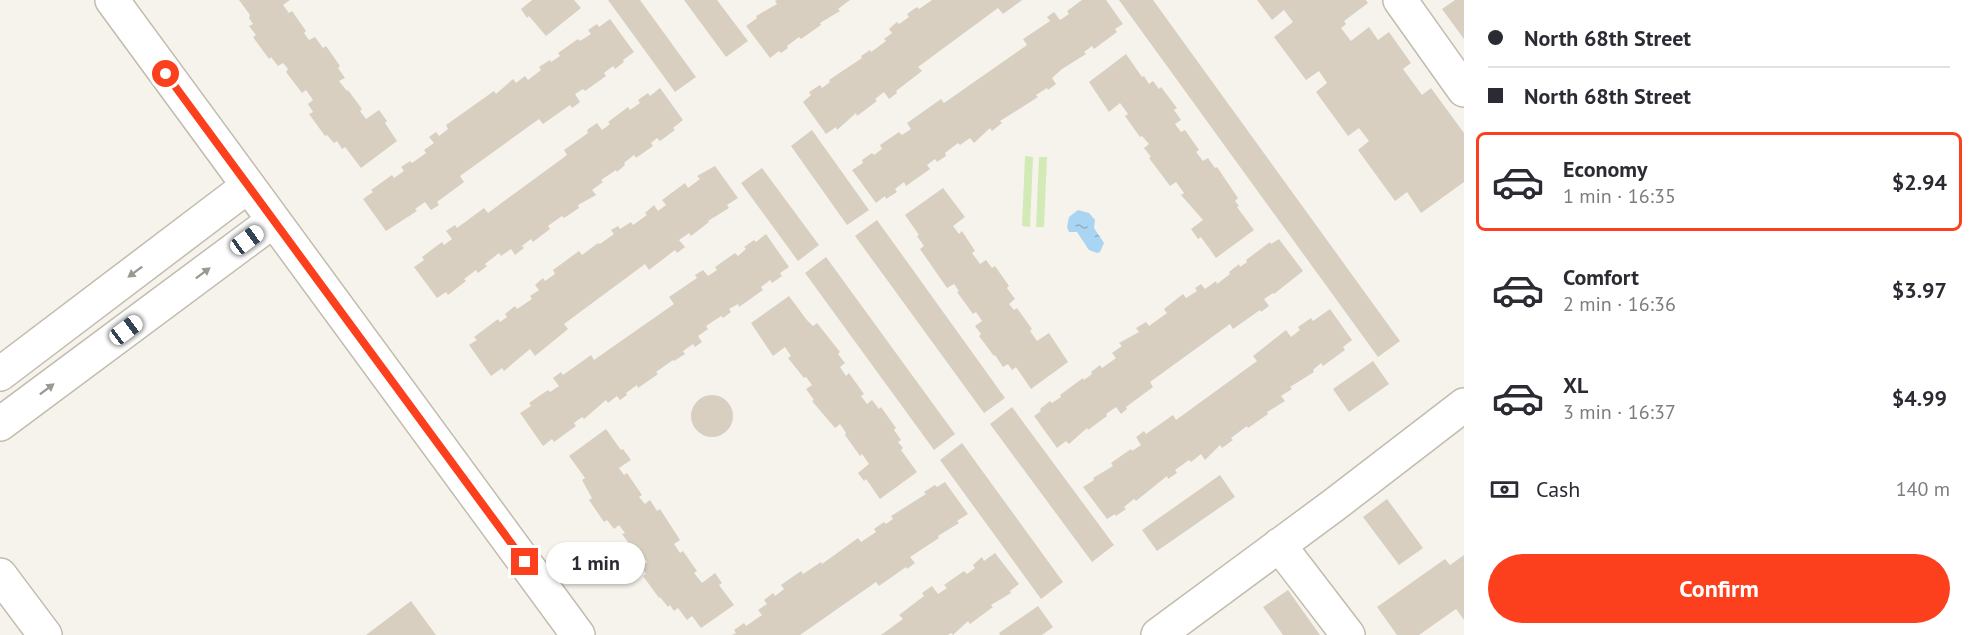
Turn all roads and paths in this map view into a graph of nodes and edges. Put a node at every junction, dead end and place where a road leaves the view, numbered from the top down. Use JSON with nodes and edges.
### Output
{"nodes":[{"id":1,"x":111,"y":0,"type":"edge"},
{"id":2,"x":1406,"y":2,"type":"edge"},
{"id":3,"x":1464,"y":90,"type":"edge"},
{"id":4,"x":248,"y":186,"type":"junction"},
{"id":5,"x":273,"y":220,"type":"junction"},
{"id":6,"x":0,"y":374,"type":"edge"},
{"id":7,"x":1464,"y":405,"type":"edge"},
{"id":8,"x":0,"y":424,"type":"edge"},
{"id":9,"x":1280,"y":545,"type":"junction"},
{"id":10,"x":0,"y":575,"type":"edge"},
{"id":11,"x":45,"y":635,"type":"edge"},
{"id":12,"x":578,"y":635,"type":"edge"},
{"id":13,"x":1158,"y":635,"type":"edge"},
{"id":14,"x":1348,"y":635,"type":"edge"}],
"edges":[{"from":1,"to":4,"type":"street"},
{"from":2,"to":3,"type":"street"},
{"from":4,"to":5,"type":"street"},
{"from":4,"to":6,"type":"street","one_way":true},
{"from":8,"to":5,"type":"street","one_way":true},
{"from":5,"to":12,"type":"street"},
{"from":7,"to":9,"type":"street"},
{"from":9,"to":13,"type":"street"},
{"from":9,"to":14,"type":"street"},
{"from":10,"to":11,"type":"street"}]}
